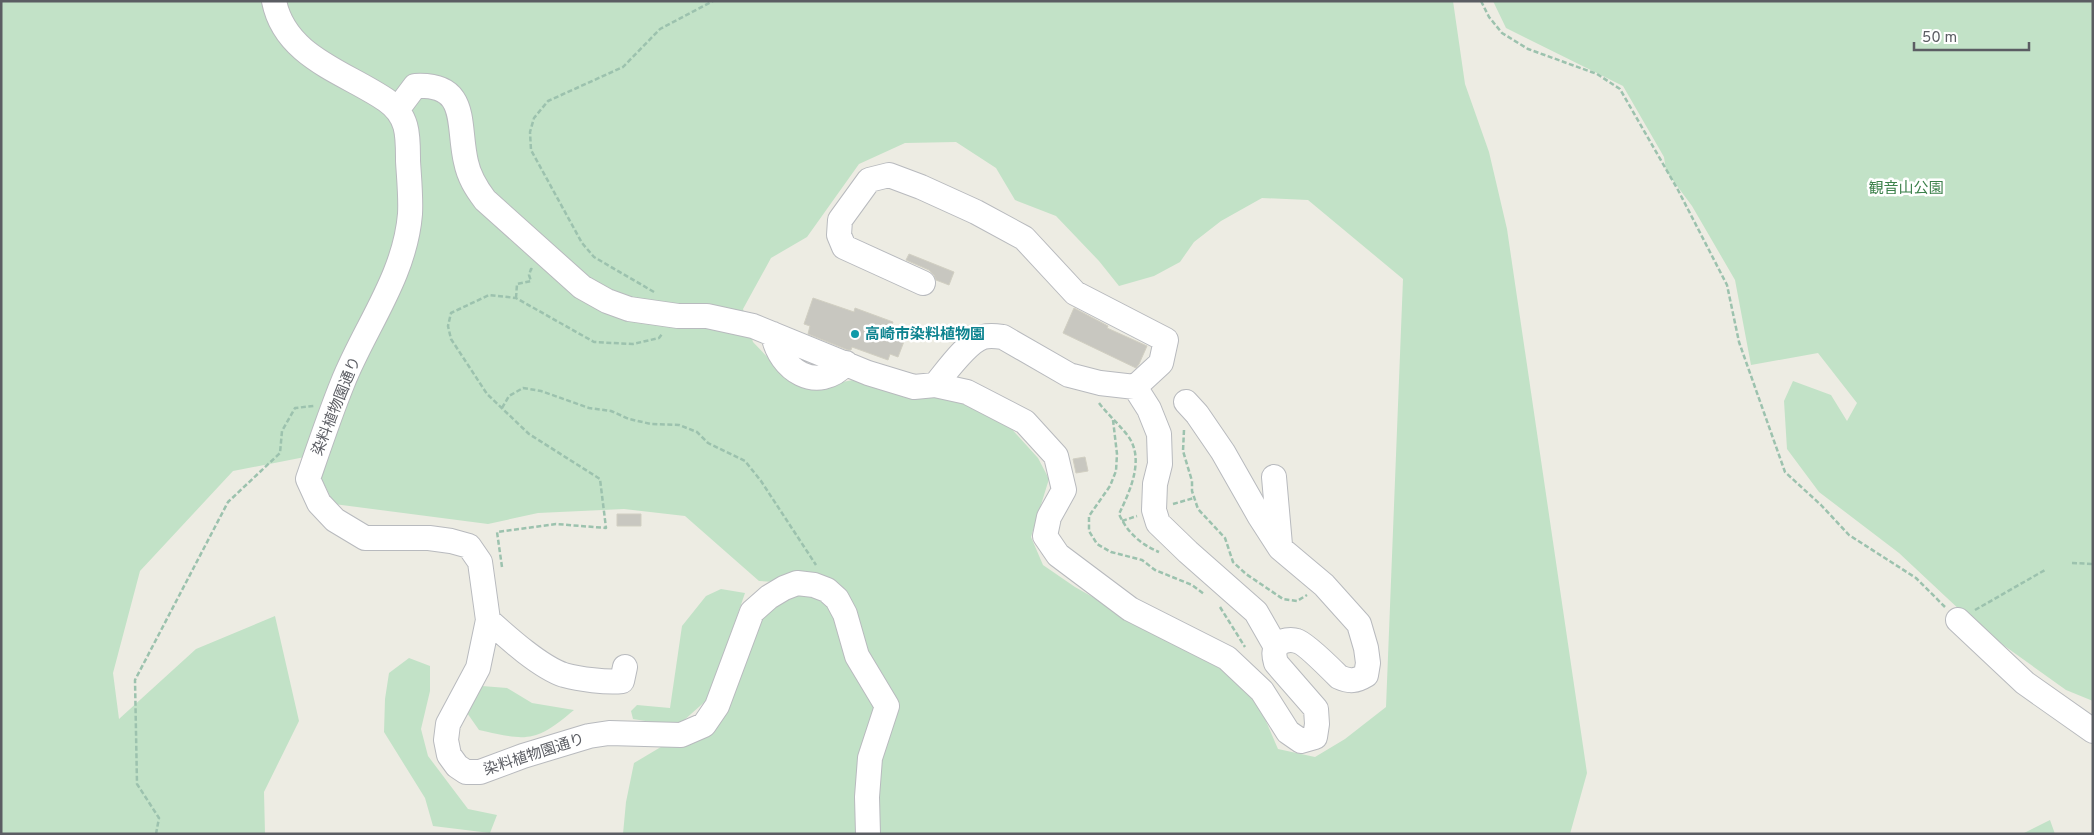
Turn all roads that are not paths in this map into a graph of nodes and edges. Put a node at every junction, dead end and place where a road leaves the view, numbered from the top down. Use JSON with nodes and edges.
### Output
{"nodes":[{"id":1,"x":274,"y":1,"type":"edge"},
{"id":2,"x":397,"y":110,"type":"junction"},
{"id":3,"x":923,"y":282,"type":"dead end"},
{"id":4,"x":935,"y":385,"type":"junction"},
{"id":5,"x":1135,"y":387,"type":"junction"},
{"id":6,"x":1189,"y":405,"type":"road end"},
{"id":7,"x":1274,"y":477,"type":"dead end"},
{"id":8,"x":1280,"y":548,"type":"junction"},
{"id":9,"x":488,"y":620,"type":"junction"},
{"id":10,"x":1958,"y":620,"type":"road end"},
{"id":11,"x":1276,"y":647,"type":"junction"},
{"id":12,"x":625,"y":667,"type":"dead end"},
{"id":13,"x":2093,"y":731,"type":"edge"},
{"id":14,"x":868,"y":834,"type":"edge"}],
"edges":[{"from":1,"to":2,"type":"street","name":"染料植物園通り"},
{"from":2,"to":4,"type":"street"},
{"from":2,"to":9,"type":"street","name":"染料植物園通り"},
{"from":3,"to":5,"type":"street"},
{"from":4,"to":5,"type":"street"},
{"from":4,"to":11,"type":"street"},
{"from":5,"to":11,"type":"street"},
{"from":6,"to":8,"type":"street"},
{"from":7,"to":8,"type":"street"},
{"from":8,"to":11,"type":"street"},
{"from":9,"to":12,"type":"street"},
{"from":9,"to":14,"type":"street","name":"染料植物園通り"},
{"from":10,"to":13,"type":"street"}]}
